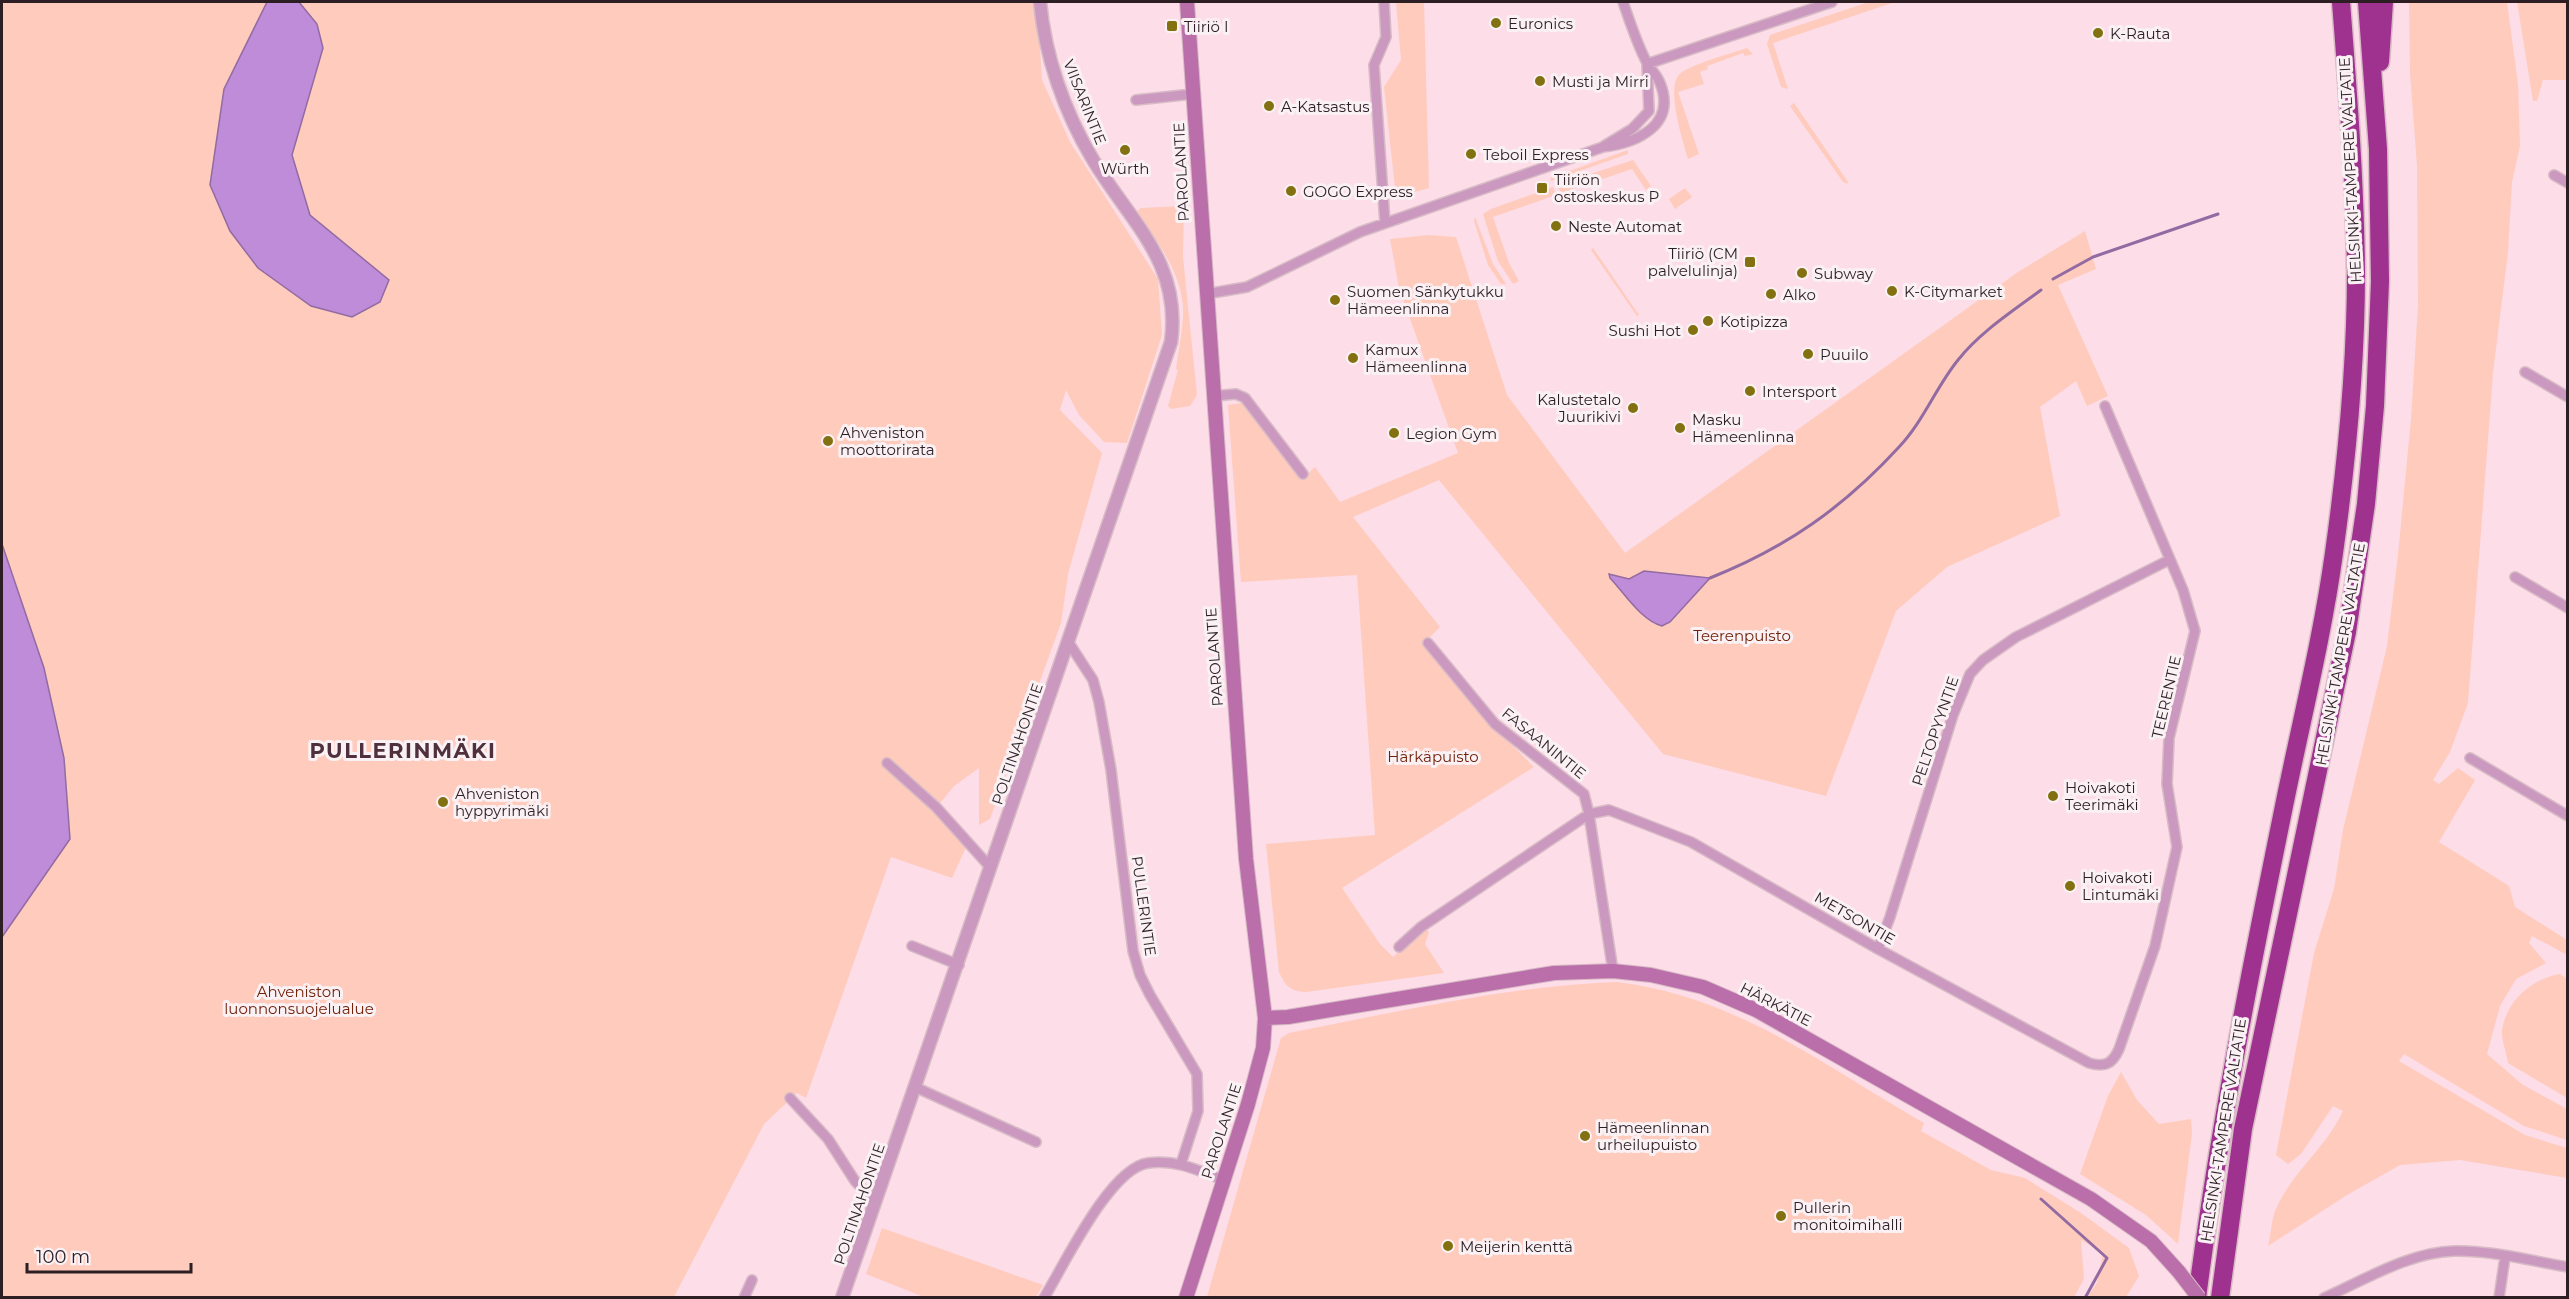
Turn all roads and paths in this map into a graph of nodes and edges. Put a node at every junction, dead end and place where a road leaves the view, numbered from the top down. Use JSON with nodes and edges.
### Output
{"nodes":[{"id":1,"x":1040,"y":2,"type":"edge"},
{"id":2,"x":1187,"y":2,"type":"edge"},
{"id":3,"x":1383,"y":2,"type":"edge"},
{"id":4,"x":1623,"y":2,"type":"edge"},
{"id":5,"x":1832,"y":2,"type":"edge"},
{"id":6,"x":2341,"y":2,"type":"edge"},
{"id":7,"x":2367,"y":2,"type":"edge"},
{"id":8,"x":2384,"y":2,"type":"edge"},
{"id":9,"x":1647,"y":64,"type":"junction"},
{"id":10,"x":1193,"y":94,"type":"junction"},
{"id":11,"x":1136,"y":100,"type":"dead end"},
{"id":12,"x":2375,"y":108,"type":"junction"},
{"id":13,"x":1603,"y":147,"type":"junction"},
{"id":14,"x":2554,"y":175,"type":"dead end"},
{"id":15,"x":2568,"y":183,"type":"edge"},
{"id":16,"x":1124,"y":206,"type":"joint"},
{"id":17,"x":1385,"y":224,"type":"junction"},
{"id":18,"x":1206,"y":294,"type":"junction"},
{"id":19,"x":2525,"y":372,"type":"dead end"},
{"id":20,"x":1213,"y":396,"type":"junction"},
{"id":21,"x":2568,"y":397,"type":"edge"},
{"id":22,"x":2105,"y":406,"type":"dead end"},
{"id":23,"x":1303,"y":474,"type":"dead end"},
{"id":24,"x":2169,"y":560,"type":"junction"},
{"id":25,"x":2515,"y":577,"type":"dead end"},
{"id":26,"x":2568,"y":608,"type":"edge"},
{"id":27,"x":1069,"y":643,"type":"junction"},
{"id":28,"x":1428,"y":643,"type":"dead end"},
{"id":29,"x":2470,"y":758,"type":"dead end"},
{"id":30,"x":887,"y":763,"type":"dead end"},
{"id":31,"x":1589,"y":814,"type":"junction"},
{"id":32,"x":2568,"y":816,"type":"edge"},
{"id":33,"x":991,"y":868,"type":"junction"},
{"id":34,"x":912,"y":946,"type":"dead end"},
{"id":35,"x":1399,"y":947,"type":"dead end"},
{"id":36,"x":1878,"y":949,"type":"junction"},
{"id":37,"x":959,"y":965,"type":"junction"},
{"id":38,"x":1613,"y":971,"type":"junction"},
{"id":39,"x":1265,"y":1018,"type":"junction"},
{"id":40,"x":2101,"y":1066,"type":"joint"},
{"id":41,"x":915,"y":1087,"type":"junction"},
{"id":42,"x":790,"y":1098,"type":"dead end"},
{"id":43,"x":1036,"y":1142,"type":"dead end"},
{"id":44,"x":1181,"y":1164,"type":"junction"},
{"id":45,"x":1223,"y":1180,"type":"junction"},
{"id":46,"x":875,"y":1203,"type":"junction"},
{"id":47,"x":2505,"y":1257,"type":"junction"},
{"id":48,"x":2568,"y":1267,"type":"edge"},
{"id":49,"x":752,"y":1280,"type":"dead end"},
{"id":50,"x":744,"y":1298,"type":"edge"},
{"id":51,"x":842,"y":1298,"type":"edge"},
{"id":52,"x":1044,"y":1298,"type":"edge"},
{"id":53,"x":1186,"y":1298,"type":"edge"},
{"id":54,"x":2198,"y":1298,"type":"edge"},
{"id":55,"x":2220,"y":1298,"type":"edge"},
{"id":56,"x":2324,"y":1298,"type":"edge"},
{"id":57,"x":2499,"y":1298,"type":"edge"}],
"edges":[{"from":1,"to":16,"type":"street","name":"VIISARINTIE"},
{"from":2,"to":10,"type":"main road","name":"PAROLANTIE"},
{"from":3,"to":17,"type":"street"},
{"from":4,"to":9,"type":"street"},
{"from":5,"to":9,"type":"street"},
{"from":6,"to":54,"type":"highway","name":"HELSINKI-TAMPERE VALTATIE"},
{"from":7,"to":12,"type":"highway","name":"HELSINKI-TAMPERE VALTATIE"},
{"from":8,"to":12,"type":"highway"},
{"from":9,"to":13,"type":"street"},
{"from":9,"to":13,"type":"street"},
{"from":10,"to":11,"type":"street"},
{"from":10,"to":18,"type":"main road","name":"PAROLANTIE"},
{"from":12,"to":55,"type":"highway","name":"HELSINKI-TAMPERE VALTATIE"},
{"from":13,"to":17,"type":"street"},
{"from":14,"to":15,"type":"street"},
{"from":16,"to":27,"type":"street","name":"POLTINAHONTIE"},
{"from":17,"to":18,"type":"street"},
{"from":18,"to":20,"type":"main road","name":"PAROLANTIE"},
{"from":19,"to":21,"type":"street"},
{"from":20,"to":23,"type":"street"},
{"from":20,"to":39,"type":"main road","name":"PAROLANTIE"},
{"from":22,"to":24,"type":"street","name":"TEERENTIE"},
{"from":24,"to":36,"type":"street","name":"PELTOPYYNTIE"},
{"from":24,"to":40,"type":"street","name":"TEERENTIE"},
{"from":25,"to":26,"type":"street"},
{"from":27,"to":33,"type":"street","name":"POLTINAHONTIE"},
{"from":27,"to":44,"type":"street","name":"PULLERINTIE"},
{"from":28,"to":31,"type":"street","name":"FASAANINTIE"},
{"from":29,"to":32,"type":"street"},
{"from":30,"to":33,"type":"street"},
{"from":31,"to":35,"type":"street"},
{"from":31,"to":36,"type":"street","name":"METSONTIE"},
{"from":31,"to":38,"type":"street"},
{"from":33,"to":37,"type":"street","name":"POLTINAHONTIE"},
{"from":34,"to":37,"type":"street"},
{"from":36,"to":40,"type":"street","name":"METSONTIE"},
{"from":37,"to":41,"type":"street","name":"POLTINAHONTIE"},
{"from":38,"to":39,"type":"main road","name":"HÄRKÄTIE"},
{"from":38,"to":54,"type":"main road","name":"HÄRKÄTIE","bridge":true},
{"from":39,"to":45,"type":"main road","name":"PAROLANTIE"},
{"from":41,"to":43,"type":"street"},
{"from":41,"to":46,"type":"street","name":"POLTINAHONTIE"},
{"from":42,"to":46,"type":"street"},
{"from":44,"to":45,"type":"street"},
{"from":44,"to":52,"type":"street"},
{"from":45,"to":53,"type":"main road","name":"PAROLANTIE"},
{"from":46,"to":51,"type":"street","name":"POLTINAHONTIE"},
{"from":47,"to":48,"type":"street"},
{"from":47,"to":56,"type":"street"},
{"from":47,"to":57,"type":"street"},
{"from":49,"to":50,"type":"street"}]}
